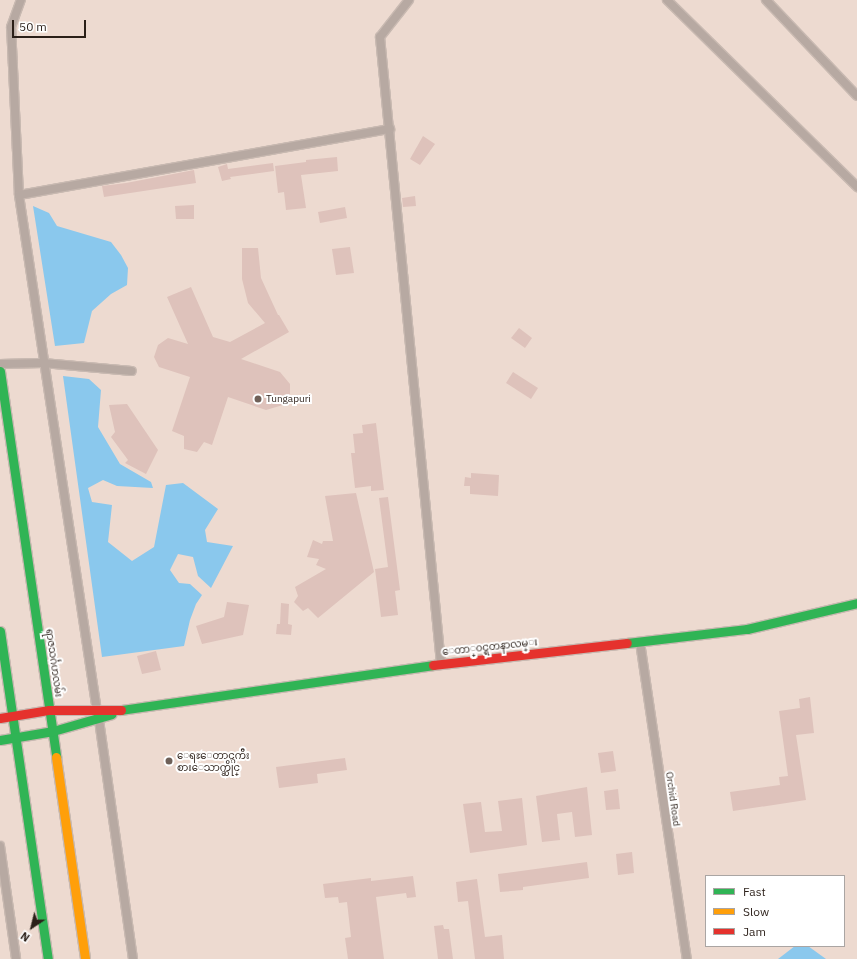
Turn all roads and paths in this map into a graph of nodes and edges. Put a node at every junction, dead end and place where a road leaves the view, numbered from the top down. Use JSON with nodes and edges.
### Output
{"nodes":[{"id":1,"x":21,"y":0,"type":"edge"},
{"id":2,"x":410,"y":0,"type":"edge"},
{"id":3,"x":667,"y":0,"type":"edge"},
{"id":4,"x":766,"y":0,"type":"edge"},
{"id":5,"x":857,"y":96,"type":"edge"},
{"id":6,"x":390,"y":129,"type":"junction"},
{"id":7,"x":857,"y":187,"type":"edge"},
{"id":8,"x":19,"y":195,"type":"junction"},
{"id":9,"x":43,"y":362,"type":"junction"},
{"id":10,"x":0,"y":364,"type":"edge"},
{"id":11,"x":0,"y":371,"type":"edge"},
{"id":12,"x":132,"y":371,"type":"dead end"},
{"id":13,"x":857,"y":603,"type":"edge"},
{"id":14,"x":0,"y":631,"type":"edge"},
{"id":15,"x":640,"y":642,"type":"junction"},
{"id":16,"x":441,"y":664,"type":"junction"},
{"id":17,"x":49,"y":710,"type":"junction"},
{"id":18,"x":14,"y":715,"type":"junction"},
{"id":19,"x":98,"y":715,"type":"junction"},
{"id":20,"x":0,"y":718,"type":"edge"},
{"id":21,"x":53,"y":731,"type":"junction"},
{"id":22,"x":16,"y":738,"type":"junction"},
{"id":23,"x":0,"y":740,"type":"edge"},
{"id":24,"x":0,"y":846,"type":"edge"},
{"id":25,"x":16,"y":959,"type":"edge"},
{"id":26,"x":48,"y":959,"type":"edge"},
{"id":27,"x":85,"y":959,"type":"edge"},
{"id":28,"x":133,"y":959,"type":"edge"},
{"id":29,"x":687,"y":959,"type":"edge"}],
"edges":[{"from":1,"to":8,"type":"street"},
{"from":2,"to":6,"type":"street"},
{"from":3,"to":7,"type":"street"},
{"from":4,"to":5,"type":"street"},
{"from":6,"to":8,"type":"street"},
{"from":6,"to":16,"type":"street"},
{"from":8,"to":9,"type":"street"},
{"from":9,"to":10,"type":"street"},
{"from":9,"to":12,"type":"street"},
{"from":9,"to":19,"type":"street"},
{"from":11,"to":17,"type":"main road","name":"ရာဇသင်္ဂဟလမ်း"},
{"from":13,"to":15,"type":"main road","name":"ေတာ္၀င္ရတနာလမ္း"},
{"from":14,"to":18,"type":"main road"},
{"from":15,"to":16,"type":"main road","name":"ေတာ္၀င္ရတနာလမ္း"},
{"from":15,"to":29,"type":"street","name":"Orchid Road"},
{"from":16,"to":19,"type":"main road","name":"ေတာ္၀င္ရတနာလမ္း"},
{"from":17,"to":18,"type":"main road"},
{"from":17,"to":19,"type":"main road"},
{"from":17,"to":21,"type":"main road","name":"ရာဇသင်္ဂဟလမ်း"},
{"from":18,"to":20,"type":"main road"},
{"from":18,"to":22,"type":"main road"},
{"from":19,"to":21,"type":"main road","name":"ေတာ္၀င္ရတနာလမ္း"},
{"from":19,"to":28,"type":"street"},
{"from":21,"to":22,"type":"main road","name":"ေတာ္၀င္ရတနာလမ္း"},
{"from":21,"to":27,"type":"main road","name":"ရာဇသင်္ဂဟလမ်း"},
{"from":22,"to":23,"type":"main road","name":"ေတာ္၀င္ရတနာလမ္း"},
{"from":22,"to":26,"type":"main road"},
{"from":24,"to":25,"type":"street"}]}
